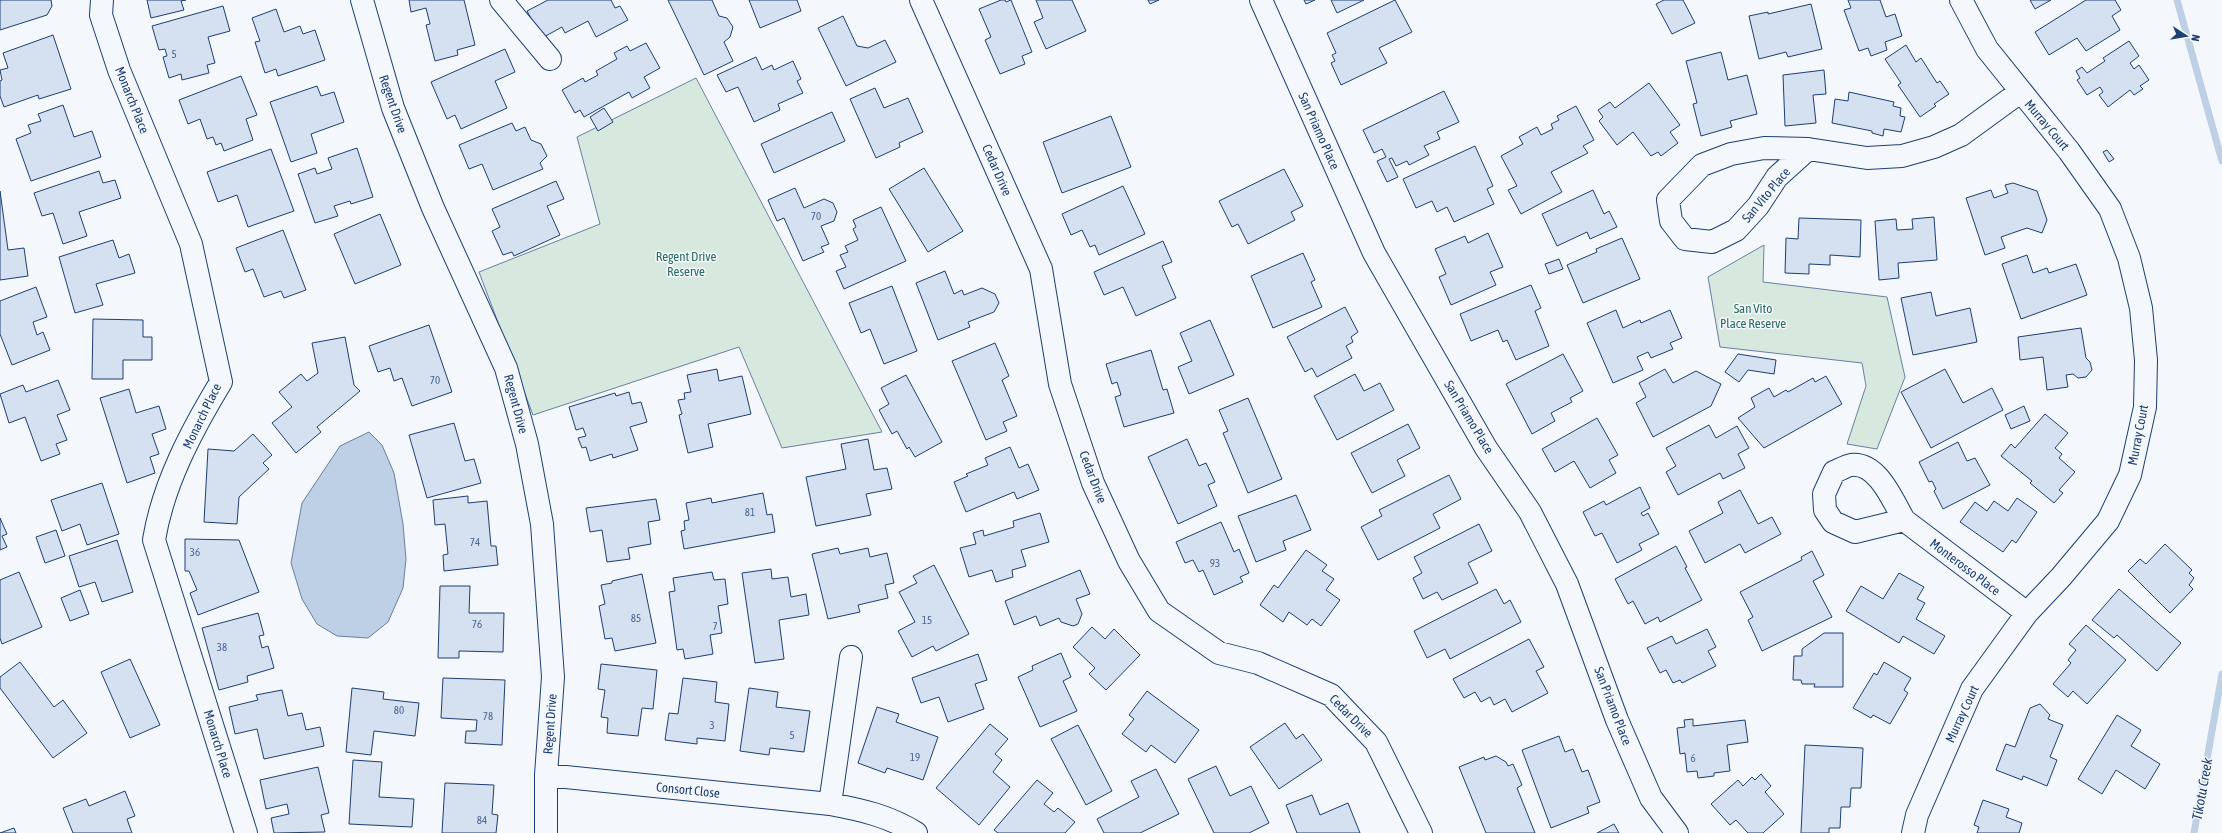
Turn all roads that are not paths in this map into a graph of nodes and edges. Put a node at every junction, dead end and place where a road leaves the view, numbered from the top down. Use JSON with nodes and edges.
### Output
{"nodes":[{"id":1,"x":102,"y":0,"type":"edge"},
{"id":2,"x":362,"y":0,"type":"edge"},
{"id":3,"x":501,"y":0,"type":"edge"},
{"id":4,"x":921,"y":0,"type":"edge"},
{"id":5,"x":1261,"y":0,"type":"edge"},
{"id":6,"x":1961,"y":0,"type":"edge"},
{"id":7,"x":550,"y":58,"type":"dead end"},
{"id":8,"x":2020,"y":92,"type":"junction"},
{"id":9,"x":1808,"y":149,"type":"junction"},
{"id":10,"x":1904,"y":520,"type":"dead end"},
{"id":11,"x":2026,"y":613,"type":"junction"},
{"id":12,"x":850,"y":657,"type":"dead end"},
{"id":13,"x":546,"y":775,"type":"junction"},
{"id":14,"x":830,"y":804,"type":"junction"},
{"id":15,"x":246,"y":833,"type":"edge"},
{"id":16,"x":546,"y":833,"type":"edge"},
{"id":17,"x":916,"y":833,"type":"edge"},
{"id":18,"x":1421,"y":833,"type":"edge"},
{"id":19,"x":1677,"y":833,"type":"edge"},
{"id":20,"x":1913,"y":833,"type":"edge"}],
"edges":[{"from":1,"to":15,"type":"street","name":"Monarch Place"},
{"from":2,"to":13,"type":"street","name":"Regent Drive"},
{"from":3,"to":7,"type":"street"},
{"from":4,"to":18,"type":"street","name":"Cedar Drive"},
{"from":5,"to":19,"type":"street","name":"San Priamo Place"},
{"from":6,"to":8,"type":"street","name":"Murray Court"},
{"from":8,"to":9,"type":"street","name":"San Vito Place"},
{"from":8,"to":11,"type":"street","name":"Murray Court"},
{"from":9,"to":9,"type":"street","name":"San Vito Place"},
{"from":10,"to":11,"type":"street","name":"Monterosso Place"},
{"from":11,"to":20,"type":"street","name":"Murray Court"},
{"from":12,"to":14,"type":"street"},
{"from":13,"to":14,"type":"street","name":"Consort Close"},
{"from":13,"to":16,"type":"street","name":"Regent Drive"},
{"from":14,"to":17,"type":"street","name":"Consort Close"}]}
